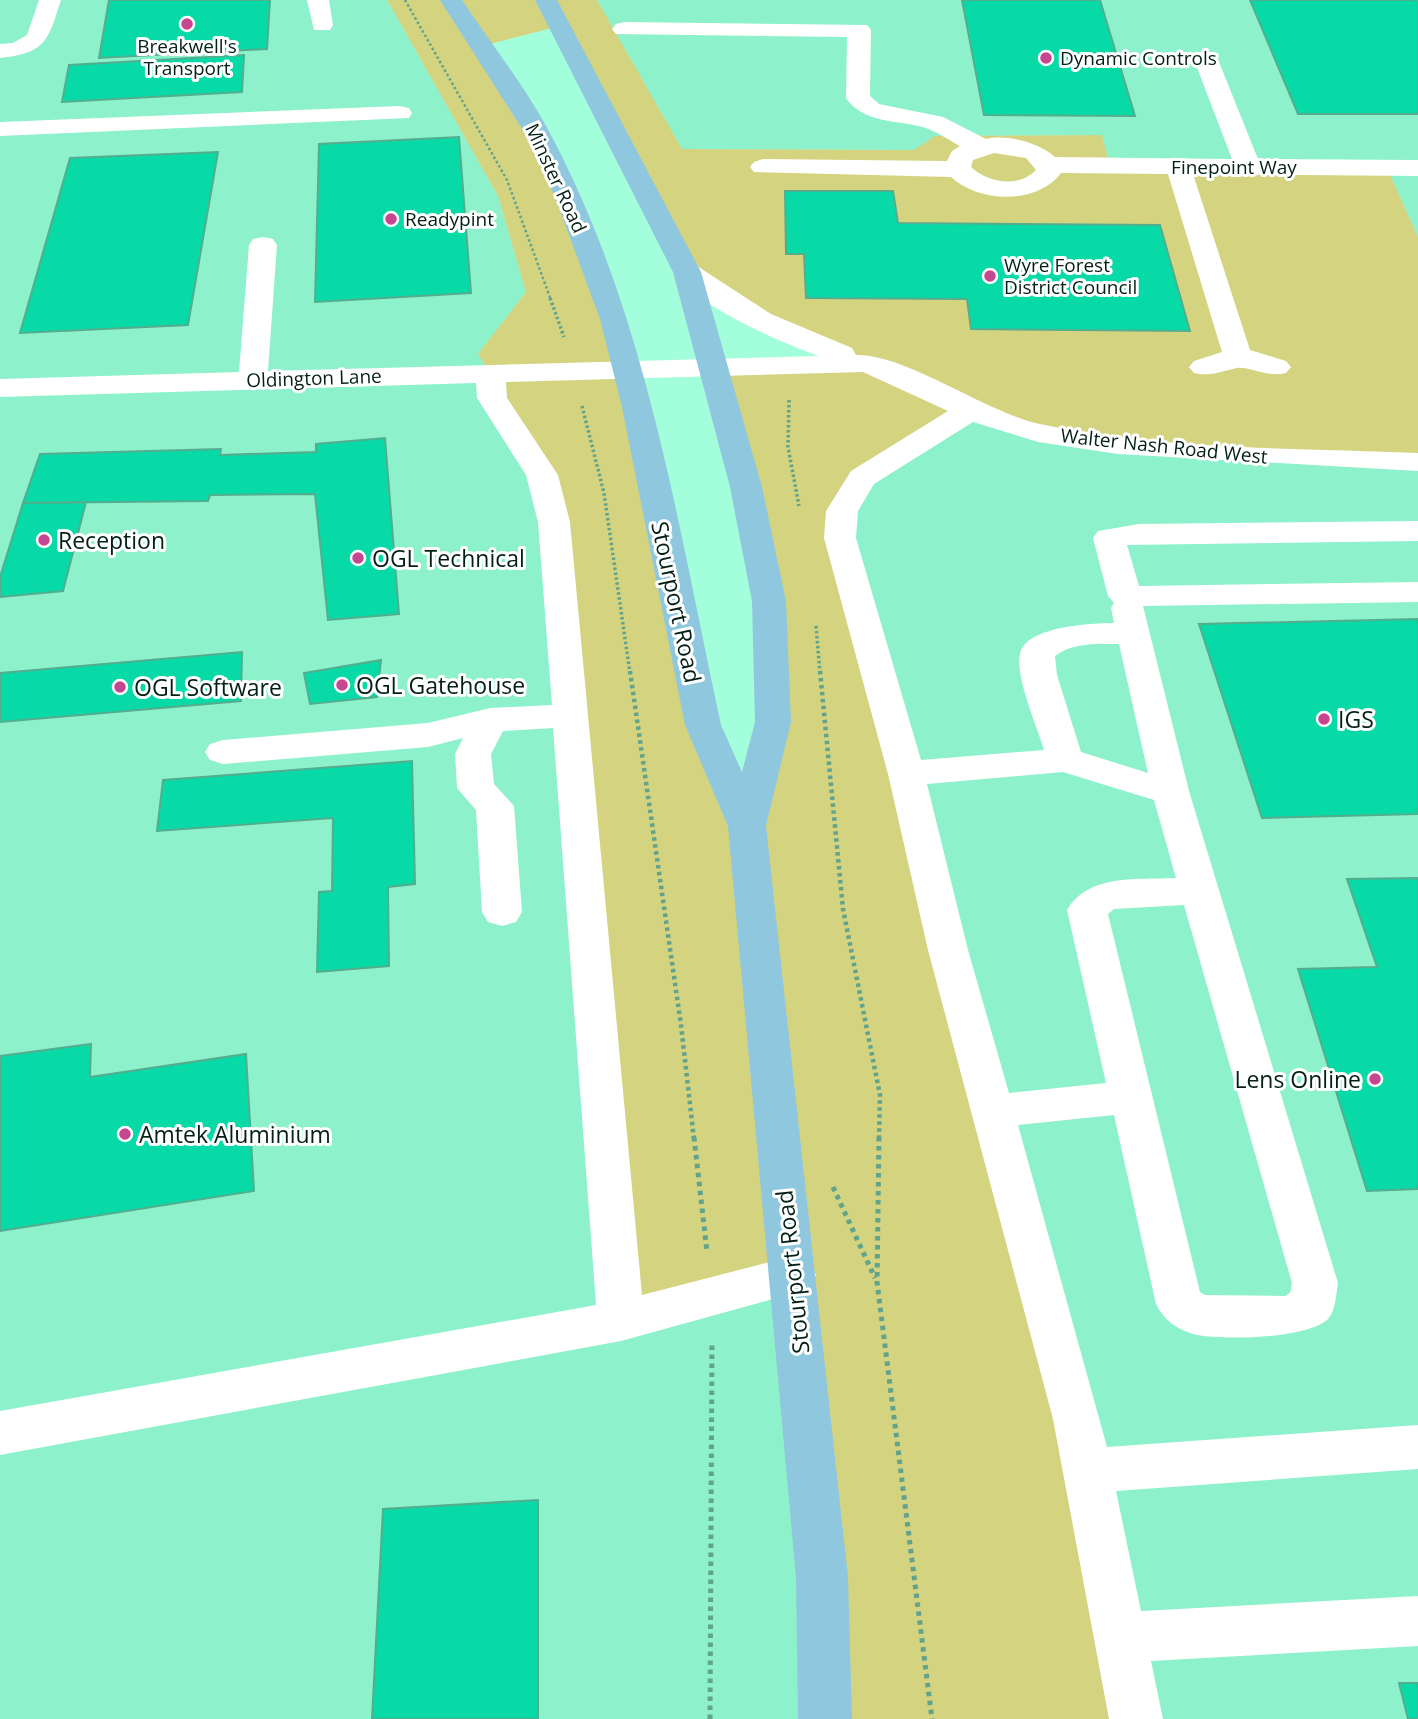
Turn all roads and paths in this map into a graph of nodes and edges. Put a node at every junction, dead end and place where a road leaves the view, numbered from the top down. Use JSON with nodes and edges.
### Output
{"nodes":[{"id":1,"x":50,"y":0,"type":"edge"},
{"id":2,"x":318,"y":0,"type":"edge"},
{"id":3,"x":405,"y":0,"type":"edge"},
{"id":4,"x":450,"y":0,"type":"edge"},
{"id":5,"x":546,"y":0,"type":"edge"},
{"id":6,"x":322,"y":25,"type":"dead end"},
{"id":7,"x":624,"y":29,"type":"dead end"},
{"id":8,"x":0,"y":51,"type":"edge"},
{"id":9,"x":1205,"y":57,"type":"dead end"},
{"id":10,"x":400,"y":113,"type":"dead end"},
{"id":11,"x":0,"y":129,"type":"edge"},
{"id":12,"x":981,"y":147,"type":"junction"},
{"id":13,"x":1049,"y":165,"type":"junction"},
{"id":14,"x":1178,"y":166,"type":"junction"},
{"id":15,"x":763,"y":167,"type":"dead end"},
{"id":16,"x":1248,"y":167,"type":"junction"},
{"id":17,"x":1418,"y":168,"type":"edge"},
{"id":18,"x":958,"y":169,"type":"junction"},
{"id":19,"x":263,"y":245,"type":"dead end"},
{"id":20,"x":687,"y":272,"type":"junction"},
{"id":21,"x":1237,"y":355,"type":"junction"},
{"id":22,"x":867,"y":363,"type":"junction"},
{"id":23,"x":789,"y":365,"type":"junction"},
{"id":24,"x":1204,"y":367,"type":"dead end"},
{"id":25,"x":1276,"y":367,"type":"dead end"},
{"id":26,"x":714,"y":369,"type":"junction"},
{"id":27,"x":573,"y":371,"type":"junction"},
{"id":28,"x":629,"y":372,"type":"junction"},
{"id":29,"x":490,"y":373,"type":"junction"},
{"id":30,"x":253,"y":380,"type":"junction"},
{"id":31,"x":0,"y":388,"type":"edge"},
{"id":32,"x":969,"y":411,"type":"junction"},
{"id":33,"x":1418,"y":462,"type":"edge"},
{"id":34,"x":800,"y":510,"type":"dead end"},
{"id":35,"x":1418,"y":531,"type":"edge"},
{"id":36,"x":1418,"y":592,"type":"edge"},
{"id":37,"x":1125,"y":596,"type":"junction"},
{"id":38,"x":815,"y":618,"type":"dead end"},
{"id":39,"x":1133,"y":633,"type":"junction"},
{"id":40,"x":570,"y":716,"type":"junction"},
{"id":41,"x":490,"y":720,"type":"junction"},
{"id":42,"x":223,"y":752,"type":"dead end"},
{"id":43,"x":1065,"y":760,"type":"junction"},
{"id":44,"x":906,"y":774,"type":"junction"},
{"id":45,"x":1170,"y":792,"type":"junction"},
{"id":46,"x":747,"y":825,"type":"junction"},
{"id":47,"x":1199,"y":890,"type":"junction"},
{"id":48,"x":502,"y":912,"type":"dead end"},
{"id":49,"x":1131,"y":1097,"type":"junction"},
{"id":50,"x":992,"y":1111,"type":"junction"},
{"id":51,"x":793,"y":1275,"type":"junction"},
{"id":52,"x":712,"y":1298,"type":"junction"},
{"id":53,"x":621,"y":1321,"type":"junction"},
{"id":54,"x":0,"y":1433,"type":"edge"},
{"id":55,"x":1418,"y":1447,"type":"edge"},
{"id":56,"x":1087,"y":1471,"type":"junction"},
{"id":57,"x":1418,"y":1621,"type":"edge"},
{"id":58,"x":1120,"y":1637,"type":"junction"},
{"id":59,"x":710,"y":1719,"type":"edge"},
{"id":60,"x":825,"y":1719,"type":"edge"},
{"id":61,"x":932,"y":1719,"type":"edge"},
{"id":62,"x":1136,"y":1719,"type":"edge"}],
"edges":[{"from":1,"to":8,"type":"street"},
{"from":2,"to":6,"type":"street"},
{"from":3,"to":27,"type":"path"},
{"from":4,"to":28,"type":"main road","name":"Minster Road"},
{"from":5,"to":20,"type":"main road"},
{"from":7,"to":12,"type":"street"},
{"from":9,"to":16,"type":"street"},
{"from":10,"to":11,"type":"street"},
{"from":12,"to":13,"type":"street","name":"Finepoint Way"},
{"from":12,"to":18,"type":"street"},
{"from":13,"to":14,"type":"street","name":"Finepoint Way"},
{"from":13,"to":18,"type":"street"},
{"from":14,"to":16,"type":"street","name":"Finepoint Way"},
{"from":14,"to":21,"type":"street"},
{"from":15,"to":18,"type":"street"},
{"from":16,"to":17,"type":"street","name":"Finepoint Way"},
{"from":19,"to":30,"type":"street"},
{"from":20,"to":22,"type":"street"},
{"from":20,"to":26,"type":"main road"},
{"from":21,"to":24,"type":"street"},
{"from":21,"to":25,"type":"street"},
{"from":22,"to":23,"type":"street","name":"Walter Nash Road West"},
{"from":22,"to":32,"type":"street","name":"Walter Nash Road West"},
{"from":23,"to":26,"type":"street","name":"Walter Nash Road West"},
{"from":23,"to":34,"type":"path"},
{"from":26,"to":28,"type":"street","name":"Walter Nash Road West"},
{"from":26,"to":46,"type":"main road","name":"Stourport Road"},
{"from":27,"to":28,"type":"street","name":"Oldington Lane"},
{"from":27,"to":29,"type":"street","name":"Oldington Lane"},
{"from":27,"to":52,"type":"path"},
{"from":28,"to":46,"type":"main road","name":"Stourport Road"},
{"from":29,"to":30,"type":"street","name":"Oldington Lane"},
{"from":29,"to":40,"type":"street"},
{"from":30,"to":31,"type":"street","name":"Oldington Lane"},
{"from":32,"to":33,"type":"street","name":"Walter Nash Road West"},
{"from":32,"to":44,"type":"street"},
{"from":35,"to":37,"type":"street"},
{"from":36,"to":37,"type":"street"},
{"from":37,"to":39,"type":"street"},
{"from":38,"to":61,"type":"path"},
{"from":39,"to":43,"type":"street"},
{"from":39,"to":45,"type":"street"},
{"from":40,"to":41,"type":"street"},
{"from":40,"to":53,"type":"street"},
{"from":41,"to":42,"type":"street"},
{"from":41,"to":48,"type":"street"},
{"from":43,"to":44,"type":"street"},
{"from":43,"to":45,"type":"street"},
{"from":44,"to":50,"type":"street"},
{"from":45,"to":47,"type":"street"},
{"from":46,"to":51,"type":"main road","name":"Stourport Road"},
{"from":47,"to":49,"type":"street"},
{"from":47,"to":49,"type":"street"},
{"from":49,"to":50,"type":"street"},
{"from":50,"to":56,"type":"street"},
{"from":51,"to":52,"type":"street"},
{"from":51,"to":60,"type":"main road","name":"Stourport Road"},
{"from":52,"to":53,"type":"street"},
{"from":52,"to":59,"type":"path"},
{"from":53,"to":54,"type":"street"},
{"from":55,"to":56,"type":"street"},
{"from":56,"to":58,"type":"street"},
{"from":57,"to":58,"type":"street"},
{"from":58,"to":62,"type":"street"}]}
